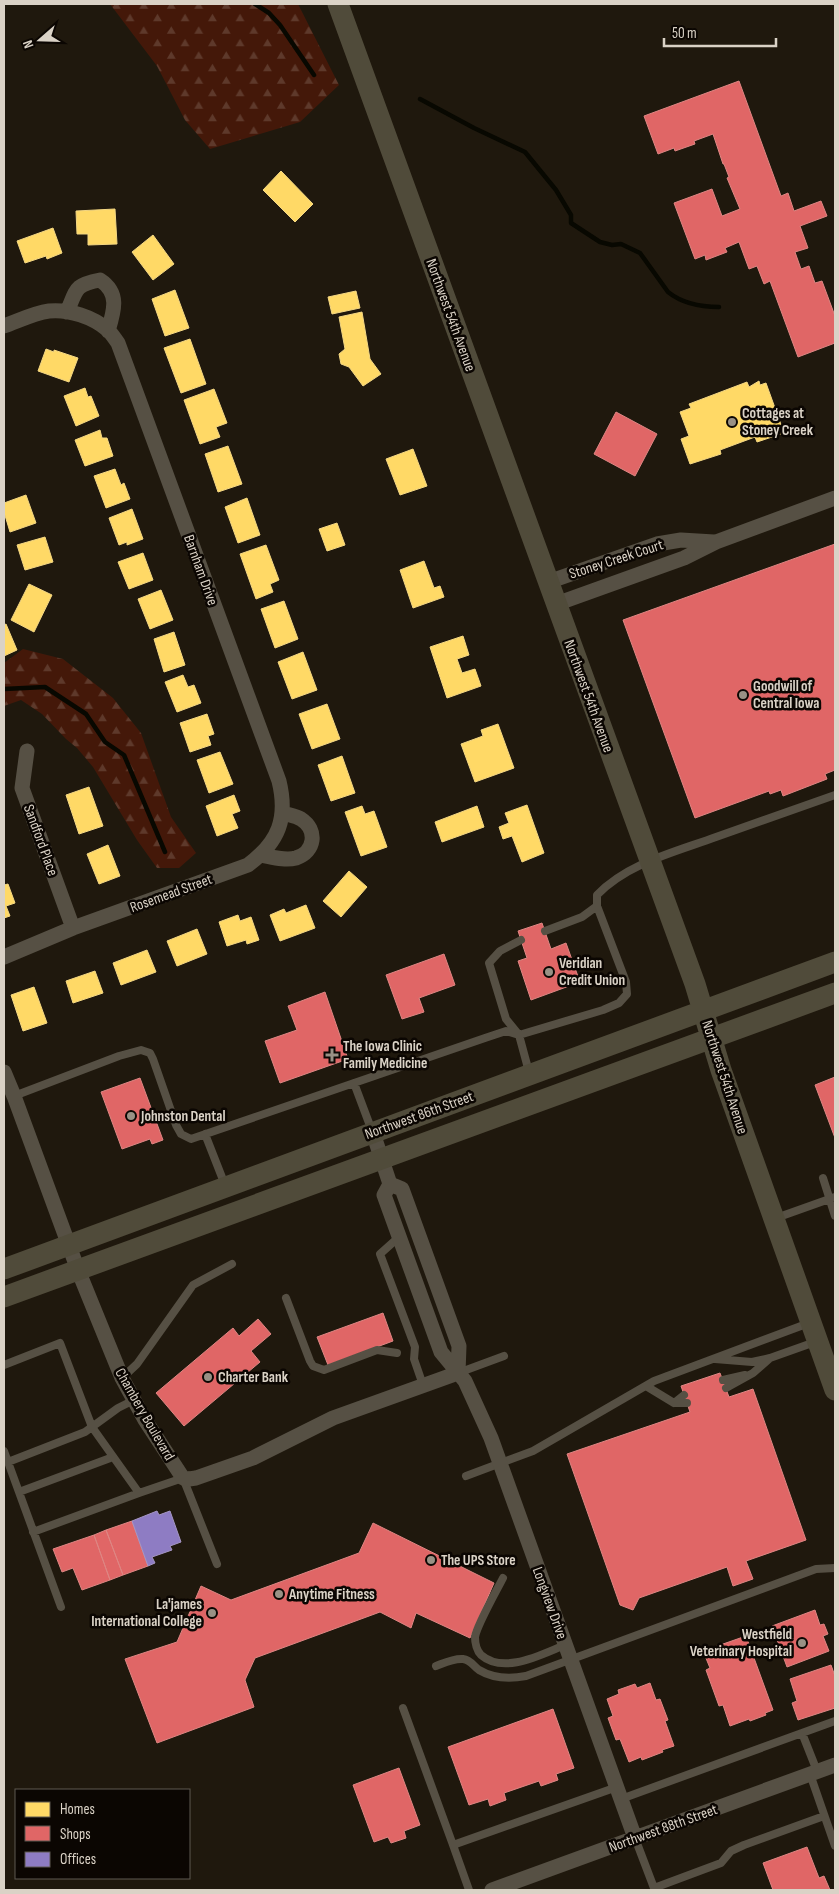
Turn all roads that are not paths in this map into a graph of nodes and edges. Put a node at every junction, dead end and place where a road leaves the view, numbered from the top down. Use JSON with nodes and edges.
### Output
{"nodes":[{"id":1,"x":338,"y":4,"type":"edge"},
{"id":2,"x":67,"y":312,"type":"junction"},
{"id":3,"x":4,"y":326,"type":"edge"},
{"id":4,"x":108,"y":331,"type":"junction"},
{"id":5,"x":835,"y":498,"type":"edge"},
{"id":6,"x":716,"y":542,"type":"junction"},
{"id":7,"x":548,"y":582,"type":"junction"},
{"id":8,"x":556,"y":604,"type":"junction"},
{"id":9,"x":27,"y":751,"type":"dead end"},
{"id":10,"x":279,"y":781,"type":"joint"},
{"id":11,"x":835,"y":795,"type":"edge"},
{"id":12,"x":283,"y":813,"type":"junction"},
{"id":13,"x":261,"y":855,"type":"junction"},
{"id":14,"x":650,"y":861,"type":"junction"},
{"id":15,"x":597,"y":906,"type":"junction"},
{"id":16,"x":73,"y":928,"type":"junction"},
{"id":17,"x":545,"y":931,"type":"dead end"},
{"id":18,"x":521,"y":940,"type":"dead end"},
{"id":19,"x":4,"y":957,"type":"edge"},
{"id":20,"x":835,"y":962,"type":"edge"},
{"id":21,"x":835,"y":993,"type":"edge"},
{"id":22,"x":703,"y":1010,"type":"junction"},
{"id":23,"x":519,"y":1035,"type":"junction"},
{"id":24,"x":711,"y":1038,"type":"junction"},
{"id":25,"x":4,"y":1072,"type":"edge"},
{"id":26,"x":530,"y":1074,"type":"junction"},
{"id":27,"x":354,"y":1083,"type":"junction"},
{"id":28,"x":14,"y":1096,"type":"junction"},
{"id":29,"x":373,"y":1132,"type":"junction"},
{"id":30,"x":205,"y":1134,"type":"junction"},
{"id":31,"x":381,"y":1158,"type":"junction"},
{"id":32,"x":823,"y":1178,"type":"dead end"},
{"id":33,"x":390,"y":1184,"type":"junction"},
{"id":34,"x":226,"y":1187,"type":"junction"},
{"id":35,"x":832,"y":1198,"type":"edge"},
{"id":36,"x":835,"y":1216,"type":"edge"},
{"id":37,"x":774,"y":1219,"type":"junction"},
{"id":38,"x":399,"y":1237,"type":"junction"},
{"id":39,"x":68,"y":1245,"type":"junction"},
{"id":40,"x":232,"y":1264,"type":"dead end"},
{"id":41,"x":4,"y":1270,"type":"edge"},
{"id":42,"x":78,"y":1270,"type":"junction"},
{"id":43,"x":4,"y":1297,"type":"edge"},
{"id":44,"x":286,"y":1298,"type":"dead end"},
{"id":45,"x":810,"y":1322,"type":"junction"},
{"id":46,"x":818,"y":1342,"type":"junction"},
{"id":47,"x":397,"y":1353,"type":"dead end"},
{"id":48,"x":504,"y":1356,"type":"dead end"},
{"id":49,"x":770,"y":1358,"type":"junction"},
{"id":50,"x":713,"y":1359,"type":"junction"},
{"id":51,"x":4,"y":1364,"type":"edge"},
{"id":52,"x":458,"y":1373,"type":"junction"},
{"id":53,"x":753,"y":1373,"type":"junction"},
{"id":54,"x":122,"y":1378,"type":"junction"},
{"id":55,"x":723,"y":1380,"type":"dead end"},
{"id":56,"x":423,"y":1385,"type":"junction"},
{"id":57,"x":646,"y":1386,"type":"junction"},
{"id":58,"x":726,"y":1388,"type":"dead end"},
{"id":59,"x":835,"y":1390,"type":"edge"},
{"id":60,"x":684,"y":1395,"type":"dead end"},
{"id":61,"x":134,"y":1400,"type":"junction"},
{"id":62,"x":674,"y":1403,"type":"junction"},
{"id":63,"x":687,"y":1403,"type":"dead end"},
{"id":64,"x":92,"y":1427,"type":"junction"},
{"id":65,"x":4,"y":1451,"type":"edge"},
{"id":66,"x":113,"y":1457,"type":"junction"},
{"id":67,"x":8,"y":1462,"type":"junction"},
{"id":68,"x":500,"y":1463,"type":"junction"},
{"id":69,"x":466,"y":1476,"type":"dead end"},
{"id":70,"x":183,"y":1478,"type":"junction"},
{"id":71,"x":19,"y":1492,"type":"junction"},
{"id":72,"x":140,"y":1493,"type":"junction"},
{"id":73,"x":33,"y":1532,"type":"junction"},
{"id":74,"x":218,"y":1564,"type":"dead end"},
{"id":75,"x":835,"y":1568,"type":"edge"},
{"id":76,"x":504,"y":1578,"type":"dead end"},
{"id":77,"x":61,"y":1607,"type":"dead end"},
{"id":78,"x":568,"y":1652,"type":"junction"},
{"id":79,"x":436,"y":1666,"type":"dead end"},
{"id":80,"x":403,"y":1708,"type":"dead end"},
{"id":81,"x":835,"y":1721,"type":"edge"},
{"id":82,"x":802,"y":1733,"type":"junction"},
{"id":83,"x":835,"y":1765,"type":"edge"},
{"id":84,"x":814,"y":1773,"type":"junction"},
{"id":85,"x":619,"y":1793,"type":"junction"},
{"id":86,"x":824,"y":1816,"type":"junction"},
{"id":87,"x":635,"y":1838,"type":"junction"},
{"id":88,"x":452,"y":1846,"type":"junction"},
{"id":89,"x":835,"y":1846,"type":"edge"},
{"id":90,"x":651,"y":1889,"type":"edge"},
{"id":91,"x":469,"y":1890,"type":"edge"},
{"id":92,"x":492,"y":1890,"type":"edge"}],
"edges":[{"from":1,"to":7,"type":"main road","name":"Northwest 54th Avenue"},
{"from":2,"to":3,"type":"street"},
{"from":2,"to":4,"type":"street"},
{"from":2,"to":4,"type":"street"},
{"from":4,"to":10,"type":"street","name":"Barnham Drive"},
{"from":5,"to":6,"type":"street","name":"Stoney Creek Court"},
{"from":6,"to":7,"type":"street","name":"Stoney Creek Court"},
{"from":6,"to":8,"type":"street","name":"Stoney Creek Court"},
{"from":7,"to":8,"type":"main road","name":"Northwest 54th Avenue"},
{"from":8,"to":14,"type":"main road","name":"Northwest 54th Avenue"},
{"from":9,"to":16,"type":"street","name":"Sandford Place"},
{"from":10,"to":12,"type":"street","name":"Rosemead Street"},
{"from":11,"to":14,"type":"lane"},
{"from":12,"to":13,"type":"street","name":"Rosemead Street"},
{"from":12,"to":13,"type":"street"},
{"from":13,"to":16,"type":"street","name":"Rosemead Street"},
{"from":14,"to":15,"type":"lane"},
{"from":14,"to":22,"type":"main road","name":"Northwest 54th Avenue"},
{"from":15,"to":17,"type":"lane"},
{"from":15,"to":23,"type":"lane"},
{"from":16,"to":19,"type":"street","name":"Rosemead Street"},
{"from":18,"to":23,"type":"lane"},
{"from":20,"to":22,"type":"main road","name":"Northwest 86th Street"},
{"from":21,"to":24,"type":"main road","name":"Northwest 86th Street"},
{"from":22,"to":24,"type":"main road","name":"Northwest 54th Avenue"},
{"from":22,"to":26,"type":"main road","name":"Northwest 86th Street"},
{"from":23,"to":26,"type":"lane"},
{"from":23,"to":27,"type":"lane"},
{"from":24,"to":31,"type":"main road","name":"Northwest 86th Street"},
{"from":24,"to":37,"type":"main road","name":"Northwest 54th Avenue"},
{"from":25,"to":28,"type":"street","name":"Chambery Boulevard"},
{"from":26,"to":29,"type":"main road","name":"Northwest 86th Street"},
{"from":27,"to":29,"type":"lane"},
{"from":27,"to":30,"type":"lane"},
{"from":28,"to":30,"type":"lane"},
{"from":28,"to":39,"type":"street","name":"Chambery Boulevard"},
{"from":29,"to":31,"type":"street","name":"Longview Drive"},
{"from":29,"to":34,"type":"main road","name":"Northwest 86th Street"},
{"from":30,"to":34,"type":"lane"},
{"from":31,"to":33,"type":"street","name":"Longview Drive"},
{"from":31,"to":42,"type":"main road","name":"Northwest 86th Street"},
{"from":32,"to":35,"type":"lane"},
{"from":33,"to":38,"type":"street","name":"Longview Drive"},
{"from":33,"to":52,"type":"street","name":"Longview Drive"},
{"from":34,"to":39,"type":"main road","name":"Northwest 86th Street"},
{"from":35,"to":36,"type":"lane"},
{"from":35,"to":37,"type":"lane"},
{"from":37,"to":45,"type":"main road","name":"Northwest 54th Avenue"},
{"from":38,"to":52,"type":"street","name":"Longview Drive"},
{"from":38,"to":56,"type":"lane"},
{"from":39,"to":41,"type":"main road","name":"Northwest 86th Street"},
{"from":39,"to":42,"type":"street","name":"Chambery Boulevard"},
{"from":40,"to":54,"type":"lane"},
{"from":42,"to":43,"type":"main road","name":"Northwest 86th Street"},
{"from":42,"to":54,"type":"street","name":"Chambery Boulevard"},
{"from":44,"to":47,"type":"lane"},
{"from":45,"to":46,"type":"main road","name":"Northwest 54th Avenue"},
{"from":45,"to":50,"type":"lane"},
{"from":46,"to":49,"type":"lane"},
{"from":46,"to":59,"type":"main road","name":"Northwest 54th Avenue"},
{"from":48,"to":52,"type":"lane"},
{"from":49,"to":50,"type":"lane"},
{"from":49,"to":53,"type":"lane"},
{"from":50,"to":57,"type":"lane"},
{"from":51,"to":64,"type":"lane"},
{"from":52,"to":56,"type":"street","name":"Chambery Boulevard"},
{"from":52,"to":68,"type":"street","name":"Longview Drive"},
{"from":53,"to":55,"type":"lane"},
{"from":53,"to":58,"type":"lane"},
{"from":54,"to":61,"type":"street","name":"Chambery Boulevard"},
{"from":56,"to":70,"type":"street","name":"Chambery Boulevard"},
{"from":57,"to":62,"type":"lane"},
{"from":57,"to":68,"type":"lane"},
{"from":60,"to":62,"type":"lane"},
{"from":61,"to":64,"type":"lane"},
{"from":61,"to":70,"type":"street","name":"Chambery Boulevard"},
{"from":62,"to":63,"type":"lane"},
{"from":64,"to":66,"type":"lane"},
{"from":64,"to":67,"type":"lane"},
{"from":65,"to":67,"type":"lane"},
{"from":66,"to":71,"type":"lane"},
{"from":66,"to":72,"type":"lane"},
{"from":67,"to":71,"type":"lane"},
{"from":68,"to":69,"type":"lane"},
{"from":68,"to":78,"type":"street","name":"Longview Drive"},
{"from":70,"to":72,"type":"lane"},
{"from":70,"to":74,"type":"lane"},
{"from":71,"to":73,"type":"lane"},
{"from":72,"to":73,"type":"lane"},
{"from":73,"to":77,"type":"lane"},
{"from":75,"to":78,"type":"lane"},
{"from":76,"to":78,"type":"lane"},
{"from":78,"to":79,"type":"lane"},
{"from":78,"to":85,"type":"street","name":"Longview Drive"},
{"from":80,"to":88,"type":"lane"},
{"from":81,"to":82,"type":"lane"},
{"from":82,"to":84,"type":"lane"},
{"from":82,"to":85,"type":"lane"},
{"from":83,"to":84,"type":"street","name":"Northwest 88th Street"},
{"from":84,"to":86,"type":"lane"},
{"from":84,"to":87,"type":"street","name":"Northwest 88th Street"},
{"from":85,"to":87,"type":"street","name":"Longview Drive"},
{"from":85,"to":88,"type":"lane"},
{"from":86,"to":89,"type":"lane"},
{"from":86,"to":90,"type":"lane"},
{"from":87,"to":90,"type":"lane"},
{"from":87,"to":92,"type":"street","name":"Northwest 88th Street"},
{"from":88,"to":91,"type":"lane"}]}
